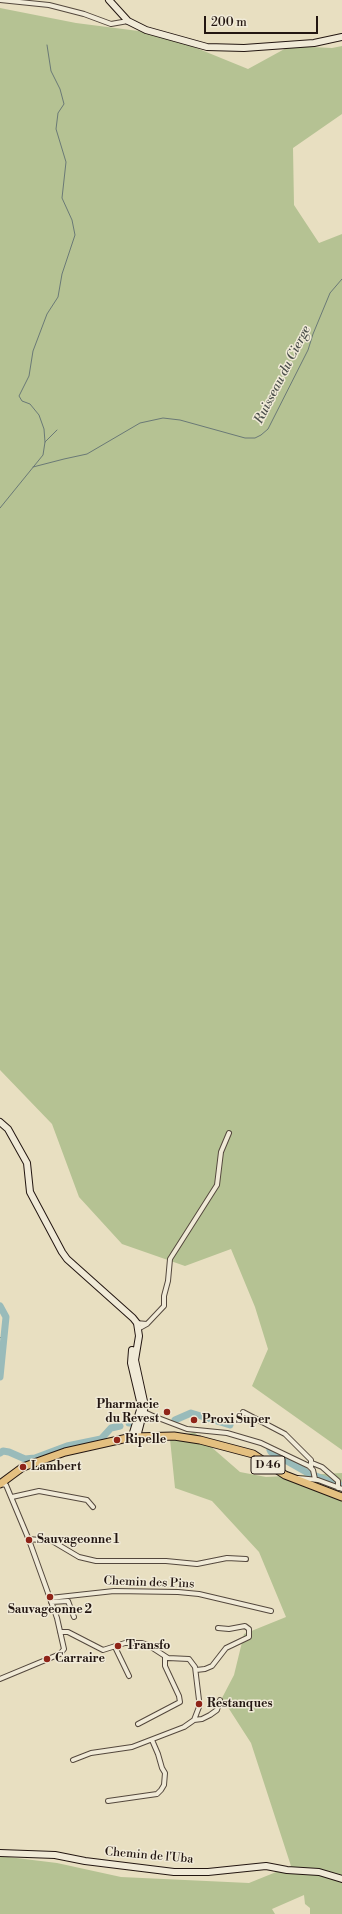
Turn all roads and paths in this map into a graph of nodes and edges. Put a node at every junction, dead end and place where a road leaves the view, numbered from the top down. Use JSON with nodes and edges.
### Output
{"nodes":[{"id":1,"x":0,"y":0,"type":"edge"},
{"id":2,"x":109,"y":0,"type":"edge"},
{"id":3,"x":128,"y":21,"type":"junction"},
{"id":4,"x":342,"y":37,"type":"edge"},
{"id":5,"x":0,"y":1122,"type":"edge"},
{"id":6,"x":229,"y":1133,"type":"dead end"},
{"id":7,"x":137,"y":1326,"type":"junction"},
{"id":8,"x":141,"y":1415,"type":"junction"},
{"id":9,"x":242,"y":1415,"type":"dead end"},
{"id":10,"x":140,"y":1426,"type":"junction"},
{"id":11,"x":174,"y":1436,"type":"junction"},
{"id":12,"x":135,"y":1437,"type":"junction"},
{"id":13,"x":193,"y":1438,"type":"junction"},
{"id":14,"x":160,"y":1440,"type":"junction"},
{"id":15,"x":119,"y":1441,"type":"junction"},
{"id":16,"x":51,"y":1456,"type":"junction"},
{"id":17,"x":312,"y":1465,"type":"junction"},
{"id":18,"x":314,"y":1476,"type":"junction"},
{"id":19,"x":296,"y":1480,"type":"junction"},
{"id":20,"x":2,"y":1485,"type":"edge"},
{"id":21,"x":340,"y":1487,"type":"edge"},
{"id":22,"x":12,"y":1498,"type":"junction"},
{"id":23,"x":342,"y":1498,"type":"edge"},
{"id":24,"x":93,"y":1507,"type":"dead end"},
{"id":25,"x":28,"y":1539,"type":"junction"},
{"id":26,"x":246,"y":1559,"type":"dead end"},
{"id":27,"x":51,"y":1600,"type":"junction"},
{"id":28,"x":271,"y":1611,"type":"dead end"},
{"id":29,"x":74,"y":1617,"type":"dead end"},
{"id":30,"x":218,"y":1628,"type":"dead end"},
{"id":31,"x":60,"y":1632,"type":"junction"},
{"id":32,"x":115,"y":1647,"type":"junction"},
{"id":33,"x":165,"y":1657,"type":"junction"},
{"id":34,"x":196,"y":1670,"type":"junction"},
{"id":35,"x":129,"y":1676,"type":"dead end"},
{"id":36,"x":0,"y":1679,"type":"edge"},
{"id":37,"x":220,"y":1700,"type":"dead end"},
{"id":38,"x":194,"y":1720,"type":"junction"},
{"id":39,"x":138,"y":1724,"type":"dead end"},
{"id":40,"x":152,"y":1740,"type":"junction"},
{"id":41,"x":73,"y":1760,"type":"dead end"},
{"id":42,"x":108,"y":1801,"type":"dead end"},
{"id":43,"x":0,"y":1853,"type":"edge"},
{"id":44,"x":342,"y":1879,"type":"edge"}],
"edges":[{"from":1,"to":3,"type":"street"},
{"from":2,"to":3,"type":"street"},
{"from":3,"to":4,"type":"street"},
{"from":5,"to":7,"type":"street"},
{"from":6,"to":7,"type":"street"},
{"from":7,"to":8,"type":"street"},
{"from":8,"to":10,"type":"street"},
{"from":8,"to":12,"type":"street"},
{"from":8,"to":17,"type":"street"},
{"from":9,"to":17,"type":"street"},
{"from":10,"to":11,"type":"street"},
{"from":10,"to":12,"type":"street"},
{"from":11,"to":12,"type":"main road","number":"D 46"},
{"from":11,"to":13,"type":"main road","number":"D 46"},
{"from":12,"to":14,"type":"street"},
{"from":12,"to":15,"type":"main road","number":"D 46"},
{"from":13,"to":14,"type":"main road","number":"D 46"},
{"from":13,"to":19,"type":"main road","number":"D 46"},
{"from":14,"to":15,"type":"main road","number":"D 46"},
{"from":15,"to":16,"type":"main road","number":"D 46"},
{"from":16,"to":20,"type":"main road","number":"D 46"},
{"from":16,"to":20,"type":"main road","number":"D 46"},
{"from":17,"to":18,"type":"street"},
{"from":17,"to":21,"type":"street"},
{"from":18,"to":19,"type":"street"},
{"from":18,"to":21,"type":"street"},
{"from":19,"to":23,"type":"main road","number":"D 46"},
{"from":20,"to":22,"type":"street"},
{"from":22,"to":24,"type":"street"},
{"from":22,"to":25,"type":"street"},
{"from":25,"to":26,"type":"street"},
{"from":25,"to":27,"type":"street"},
{"from":27,"to":28,"type":"street","name":"Chemin des Pins"},
{"from":27,"to":29,"type":"street"},
{"from":27,"to":31,"type":"street"},
{"from":30,"to":34,"type":"street"},
{"from":31,"to":32,"type":"street"},
{"from":31,"to":36,"type":"street"},
{"from":32,"to":33,"type":"street"},
{"from":32,"to":35,"type":"street"},
{"from":33,"to":34,"type":"street"},
{"from":33,"to":39,"type":"street"},
{"from":34,"to":38,"type":"street"},
{"from":37,"to":38,"type":"street"},
{"from":38,"to":40,"type":"street"},
{"from":40,"to":41,"type":"street"},
{"from":40,"to":42,"type":"street"},
{"from":43,"to":44,"type":"street","name":"Chemin de l'Uba"}]}
